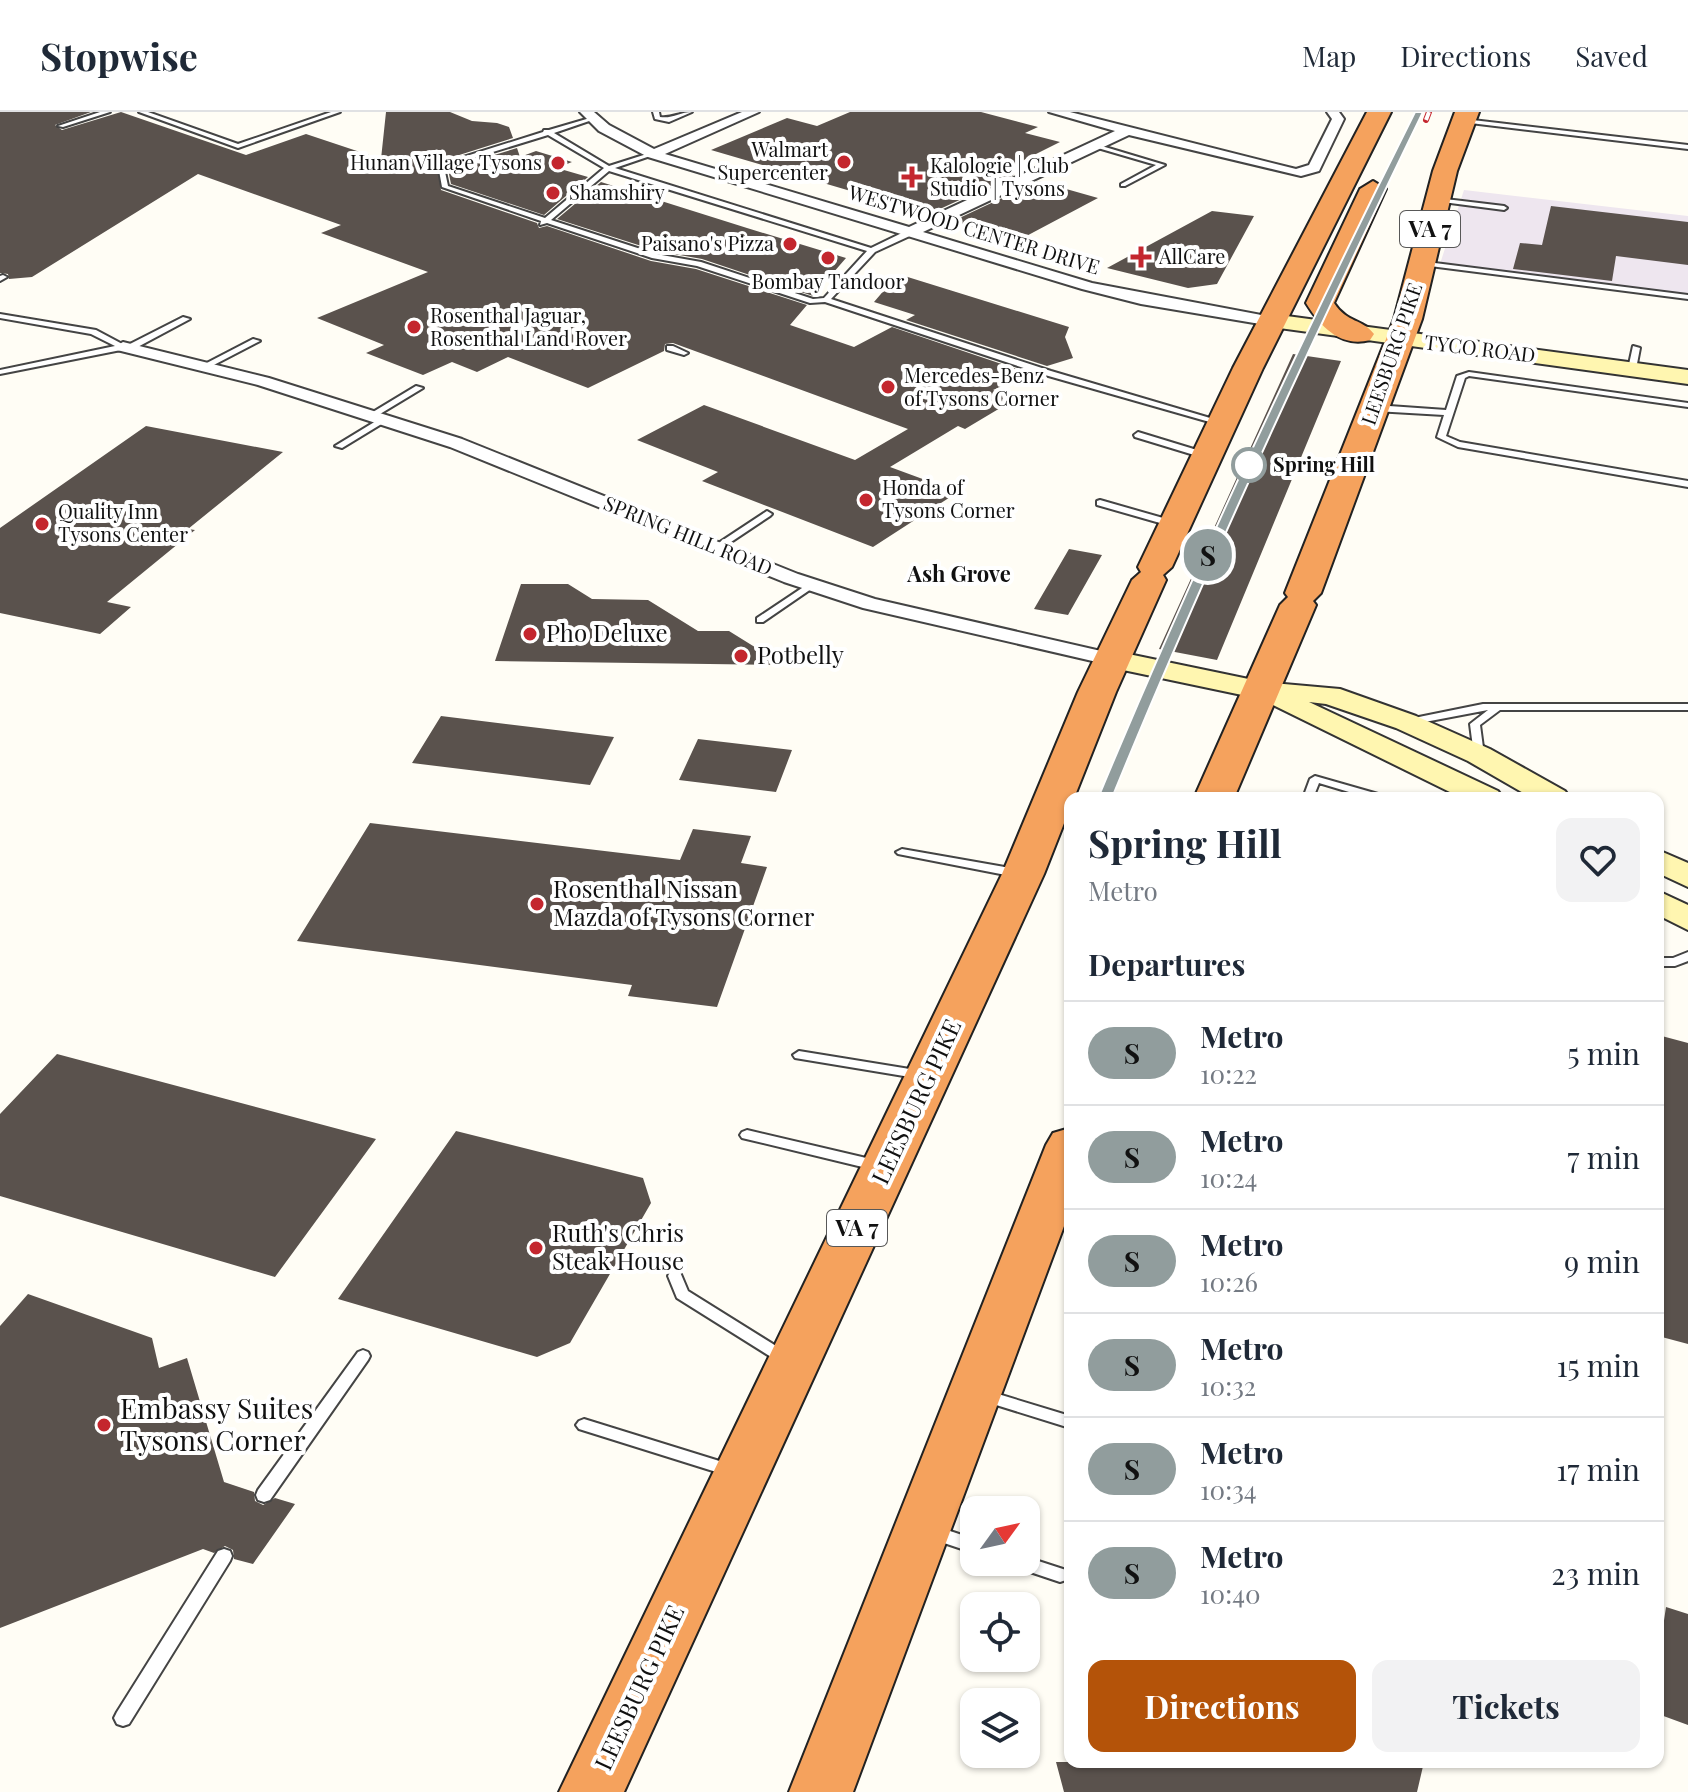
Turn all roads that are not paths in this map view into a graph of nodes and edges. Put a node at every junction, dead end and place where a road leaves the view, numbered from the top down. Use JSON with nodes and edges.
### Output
{"nodes":[{"id":1,"x":107,"y":112,"type":"edge"},
{"id":2,"x":142,"y":112,"type":"edge"},
{"id":3,"x":337,"y":112,"type":"edge"},
{"id":4,"x":656,"y":112,"type":"edge"},
{"id":5,"x":689,"y":112,"type":"edge"},
{"id":6,"x":753,"y":112,"type":"edge"},
{"id":7,"x":1333,"y":112,"type":"edge"},
{"id":8,"x":1402,"y":112,"type":"edge"},
{"id":9,"x":1065,"y":113,"type":"edge"},
{"id":10,"x":589,"y":116,"type":"edge"},
{"id":11,"x":1466,"y":117,"type":"edge"},
{"id":12,"x":1372,"y":119,"type":"edge"},
{"id":13,"x":61,"y":126,"type":"dead end"},
{"id":14,"x":546,"y":131,"type":"junction"},
{"id":15,"x":1126,"y":131,"type":"junction"},
{"id":16,"x":1093,"y":145,"type":"junction"},
{"id":17,"x":1688,"y":147,"type":"edge"},
{"id":18,"x":653,"y":154,"type":"junction"},
{"id":19,"x":608,"y":168,"type":"junction"},
{"id":20,"x":1123,"y":185,"type":"dead end"},
{"id":21,"x":1437,"y":200,"type":"junction"},
{"id":22,"x":1504,"y":208,"type":"dead end"},
{"id":23,"x":543,"y":223,"type":"junction"},
{"id":24,"x":911,"y":232,"type":"junction"},
{"id":25,"x":872,"y":250,"type":"junction"},
{"id":26,"x":1422,"y":263,"type":"junction"},
{"id":27,"x":1688,"y":297,"type":"edge"},
{"id":28,"x":826,"y":300,"type":"junction"},
{"id":29,"x":0,"y":316,"type":"edge"},
{"id":30,"x":186,"y":319,"type":"dead end"},
{"id":31,"x":1272,"y":321,"type":"junction"},
{"id":32,"x":1360,"y":334,"type":"junction"},
{"id":33,"x":1400,"y":339,"type":"junction"},
{"id":34,"x":256,"y":341,"type":"dead end"},
{"id":35,"x":126,"y":347,"type":"junction"},
{"id":36,"x":670,"y":348,"type":"dead end"},
{"id":37,"x":684,"y":353,"type":"dead end"},
{"id":38,"x":205,"y":366,"type":"junction"},
{"id":39,"x":0,"y":372,"type":"edge"},
{"id":40,"x":1688,"y":377,"type":"edge"},
{"id":41,"x":419,"y":388,"type":"dead end"},
{"id":42,"x":1688,"y":405,"type":"edge"},
{"id":43,"x":1375,"y":408,"type":"junction"},
{"id":44,"x":1449,"y":413,"type":"junction"},
{"id":45,"x":378,"y":418,"type":"junction"},
{"id":46,"x":1223,"y":423,"type":"junction"},
{"id":47,"x":1138,"y":435,"type":"dead end"},
{"id":48,"x":339,"y":446,"type":"dead end"},
{"id":49,"x":1207,"y":456,"type":"junction"},
{"id":50,"x":1688,"y":484,"type":"edge"},
{"id":51,"x":1100,"y":503,"type":"dead end"},
{"id":52,"x":767,"y":514,"type":"dead end"},
{"id":53,"x":1174,"y":524,"type":"junction"},
{"id":54,"x":716,"y":548,"type":"junction"},
{"id":55,"x":811,"y":585,"type":"junction"},
{"id":56,"x":760,"y":620,"type":"dead end"},
{"id":57,"x":1114,"y":660,"type":"junction"},
{"id":58,"x":1263,"y":691,"type":"junction"},
{"id":59,"x":1503,"y":706,"type":"junction"},
{"id":60,"x":1688,"y":707,"type":"edge"},
{"id":61,"x":1406,"y":722,"type":"junction"},
{"id":62,"x":1479,"y":755,"type":"junction"},
{"id":63,"x":1217,"y":792,"type":"edge"},
{"id":64,"x":1310,"y":792,"type":"edge"},
{"id":65,"x":1360,"y":792,"type":"edge"},
{"id":66,"x":1474,"y":792,"type":"edge"},
{"id":67,"x":1544,"y":792,"type":"edge"},
{"id":68,"x":902,"y":852,"type":"dead end"},
{"id":69,"x":1664,"y":863,"type":"edge"},
{"id":70,"x":1023,"y":874,"type":"junction"},
{"id":71,"x":1688,"y":877,"type":"edge"},
{"id":72,"x":1664,"y":905,"type":"edge"},
{"id":73,"x":1688,"y":919,"type":"edge"},
{"id":74,"x":1688,"y":956,"type":"edge"},
{"id":75,"x":1664,"y":962,"type":"edge"},
{"id":76,"x":799,"y":1055,"type":"dead end"},
{"id":77,"x":929,"y":1076,"type":"junction"},
{"id":78,"x":747,"y":1135,"type":"dead end"},
{"id":79,"x":1064,"y":1167,"type":"edge"},
{"id":80,"x":886,"y":1168,"type":"junction"},
{"id":81,"x":675,"y":1276,"type":"dead end"},
{"id":82,"x":363,"y":1356,"type":"dead end"},
{"id":83,"x":793,"y":1363,"type":"junction"},
{"id":84,"x":975,"y":1392,"type":"junction"},
{"id":85,"x":1064,"y":1420,"type":"edge"},
{"id":86,"x":584,"y":1425,"type":"dead end"},
{"id":87,"x":739,"y":1474,"type":"junction"},
{"id":88,"x":264,"y":1495,"type":"dead end"},
{"id":89,"x":948,"y":1538,"type":"edge"},
{"id":90,"x":224,"y":1556,"type":"dead end"},
{"id":91,"x":1040,"y":1568,"type":"edge"},
{"id":92,"x":1060,"y":1575,"type":"dead end"},
{"id":93,"x":123,"y":1718,"type":"dead end"},
{"id":94,"x":588,"y":1786,"type":"edge"},
{"id":95,"x":821,"y":1792,"type":"edge"}],
"edges":[{"from":1,"to":13,"type":"lane"},
{"from":2,"to":3,"type":"lane"},
{"from":4,"to":5,"type":"lane"},
{"from":6,"to":18,"type":"street"},
{"from":7,"to":15,"type":"street"},
{"from":8,"to":32,"type":"highway"},
{"from":9,"to":15,"type":"street"},
{"from":10,"to":14,"type":"lane"},
{"from":10,"to":18,"type":"street","name":"WESTWOOD CENTER DRIVE"},
{"from":11,"to":17,"type":"lane"},
{"from":11,"to":21,"type":"highway","name":"LEESBURG PIKE","number":"VA 7"},
{"from":12,"to":31,"type":"highway","name":"LEESBURG PIKE","number":"VA 7"},
{"from":14,"to":19,"type":"lane"},
{"from":14,"to":23,"type":"lane"},
{"from":15,"to":16,"type":"street"},
{"from":16,"to":20,"type":"lane"},
{"from":16,"to":24,"type":"street"},
{"from":18,"to":19,"type":"lane"},
{"from":18,"to":24,"type":"street","name":"WESTWOOD CENTER DRIVE"},
{"from":19,"to":23,"type":"lane"},
{"from":19,"to":25,"type":"lane"},
{"from":21,"to":22,"type":"lane"},
{"from":21,"to":26,"type":"highway","name":"LEESBURG PIKE","number":"VA 7"},
{"from":23,"to":28,"type":"lane"},
{"from":24,"to":25,"type":"lane"},
{"from":24,"to":31,"type":"street","name":"WESTWOOD CENTER DRIVE"},
{"from":25,"to":28,"type":"lane"},
{"from":26,"to":27,"type":"lane"},
{"from":26,"to":33,"type":"highway","name":"LEESBURG PIKE","number":"VA 7"},
{"from":28,"to":46,"type":"lane"},
{"from":29,"to":35,"type":"lane"},
{"from":30,"to":35,"type":"lane"},
{"from":31,"to":32,"type":"main road","name":"TYCO ROAD"},
{"from":31,"to":46,"type":"highway","name":"LEESBURG PIKE","number":"VA 7"},
{"from":32,"to":33,"type":"main road","name":"TYCO ROAD"},
{"from":33,"to":40,"type":"main road","name":"TYCO ROAD"},
{"from":33,"to":43,"type":"highway","name":"LEESBURG PIKE","number":"VA 7"},
{"from":34,"to":38,"type":"lane"},
{"from":35,"to":38,"type":"street","name":"SPRING HILL ROAD"},
{"from":35,"to":39,"type":"lane"},
{"from":36,"to":37,"type":"lane"},
{"from":38,"to":45,"type":"street","name":"SPRING HILL ROAD"},
{"from":41,"to":45,"type":"lane"},
{"from":42,"to":44,"type":"lane"},
{"from":43,"to":44,"type":"lane"},
{"from":43,"to":58,"type":"highway","name":"LEESBURG PIKE","number":"VA 7"},
{"from":44,"to":50,"type":"lane"},
{"from":45,"to":48,"type":"lane"},
{"from":45,"to":54,"type":"street","name":"SPRING HILL ROAD"},
{"from":46,"to":49,"type":"highway","name":"LEESBURG PIKE","number":"VA 7"},
{"from":47,"to":49,"type":"lane"},
{"from":49,"to":53,"type":"highway","name":"LEESBURG PIKE","number":"VA 7"},
{"from":51,"to":53,"type":"lane"},
{"from":52,"to":54,"type":"lane"},
{"from":53,"to":57,"type":"highway","name":"LEESBURG PIKE","number":"VA 7"},
{"from":54,"to":55,"type":"street","name":"SPRING HILL ROAD"},
{"from":55,"to":56,"type":"lane"},
{"from":55,"to":57,"type":"street","name":"SPRING HILL ROAD"},
{"from":57,"to":58,"type":"main road","name":"SPRING HILL ROAD"},
{"from":57,"to":70,"type":"highway","name":"LEESBURG PIKE","number":"VA 7"},
{"from":58,"to":61,"type":"main road","name":"SPRING HILL ROAD"},
{"from":58,"to":63,"type":"highway","name":"LEESBURG PIKE","number":"VA 7"},
{"from":58,"to":66,"type":"main road","name":"SPRING HILL ROAD"},
{"from":59,"to":60,"type":"lane"},
{"from":59,"to":61,"type":"lane"},
{"from":59,"to":62,"type":"lane"},
{"from":61,"to":62,"type":"main road","name":"SPRING HILL ROAD"},
{"from":62,"to":67,"type":"main road","name":"SPRING HILL ROAD"},
{"from":64,"to":65,"type":"lane"},
{"from":68,"to":70,"type":"lane"},
{"from":69,"to":71,"type":"main road"},
{"from":70,"to":77,"type":"highway","name":"LEESBURG PIKE","number":"VA 7"},
{"from":72,"to":73,"type":"main road"},
{"from":74,"to":75,"type":"lane"},
{"from":76,"to":77,"type":"lane"},
{"from":77,"to":80,"type":"highway","name":"LEESBURG PIKE","number":"VA 7"},
{"from":78,"to":80,"type":"lane"},
{"from":79,"to":84,"type":"highway"},
{"from":80,"to":83,"type":"highway","name":"LEESBURG PIKE","number":"VA 7"},
{"from":81,"to":83,"type":"lane"},
{"from":82,"to":88,"type":"lane"},
{"from":83,"to":87,"type":"highway","name":"LEESBURG PIKE","number":"VA 7"},
{"from":84,"to":85,"type":"lane"},
{"from":84,"to":89,"type":"highway"},
{"from":86,"to":87,"type":"lane"},
{"from":87,"to":94,"type":"highway","name":"LEESBURG PIKE","number":"VA 7"},
{"from":89,"to":95,"type":"highway"},
{"from":90,"to":93,"type":"lane"},
{"from":91,"to":92,"type":"lane"}]}
